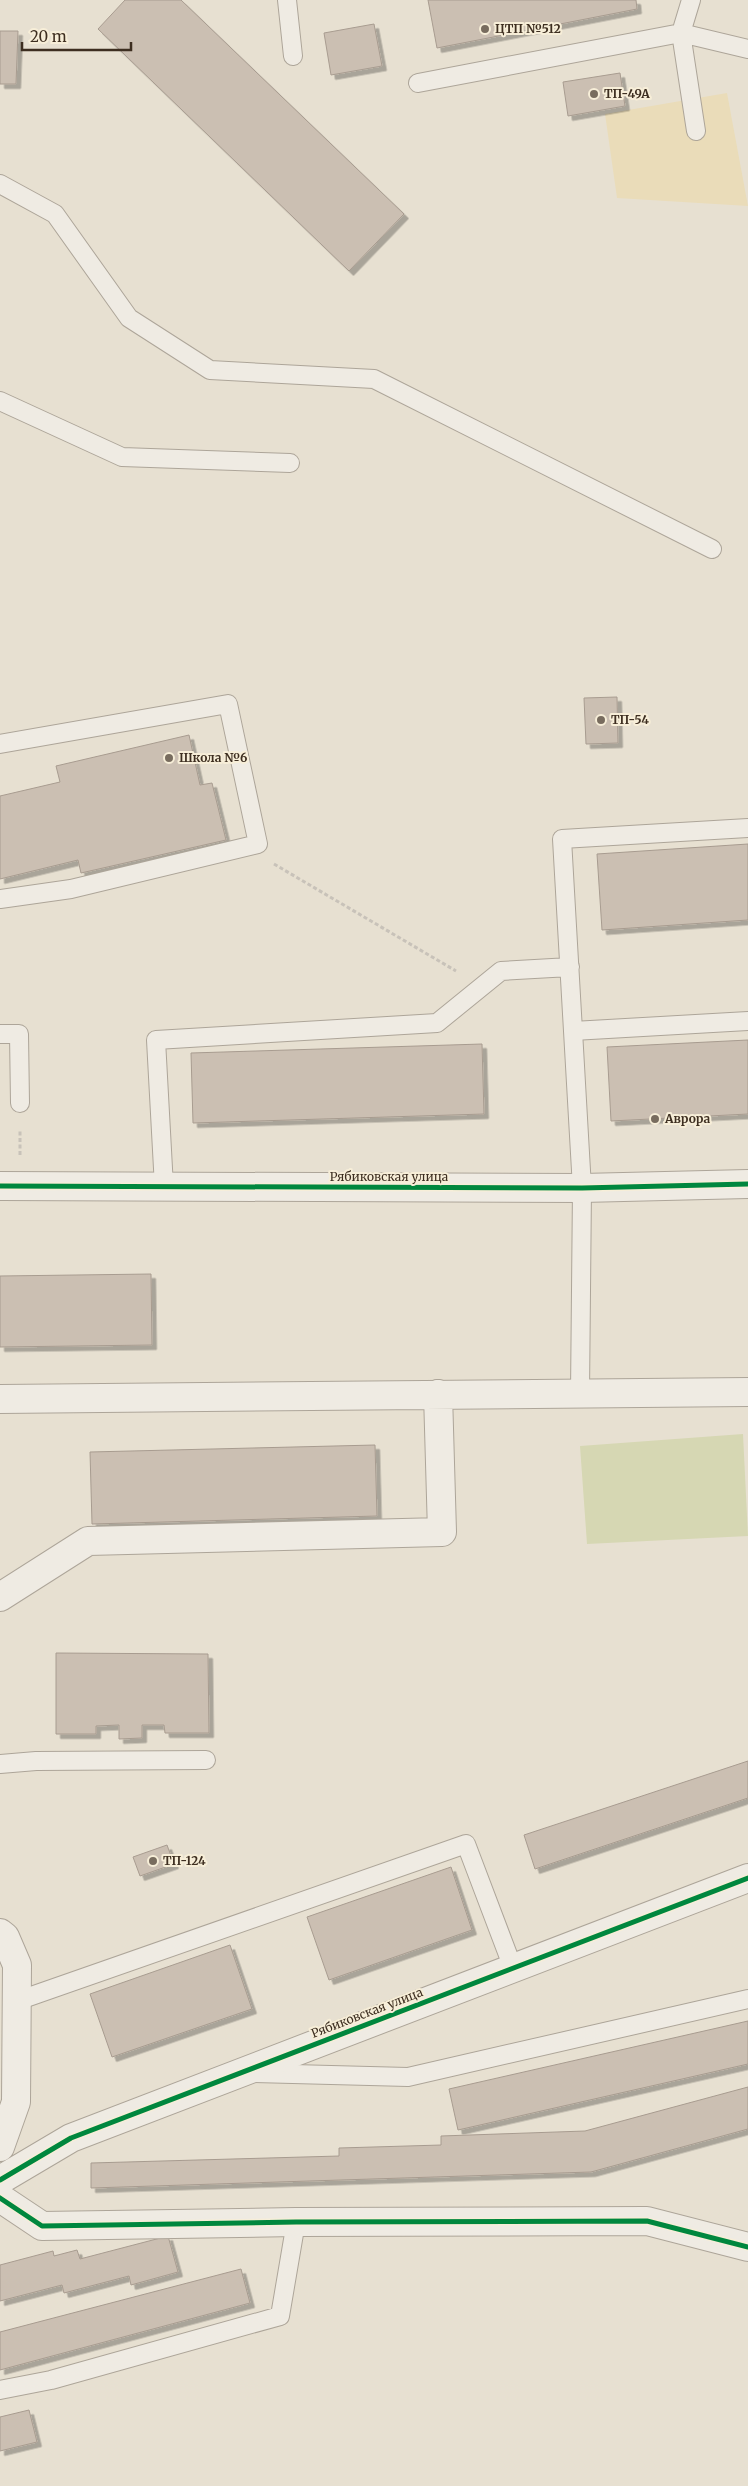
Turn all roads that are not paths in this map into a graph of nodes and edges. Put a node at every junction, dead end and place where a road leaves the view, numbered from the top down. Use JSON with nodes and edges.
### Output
{"nodes":[{"id":1,"x":286,"y":0,"type":"edge"},
{"id":2,"x":691,"y":0,"type":"edge"},
{"id":3,"x":681,"y":33,"type":"junction"},
{"id":4,"x":748,"y":49,"type":"edge"},
{"id":5,"x":293,"y":56,"type":"dead end"},
{"id":6,"x":418,"y":83,"type":"dead end"},
{"id":7,"x":696,"y":130,"type":"dead end"},
{"id":8,"x":0,"y":184,"type":"edge"},
{"id":9,"x":0,"y":401,"type":"edge"},
{"id":10,"x":290,"y":463,"type":"dead end"},
{"id":11,"x":712,"y":549,"type":"dead end"},
{"id":12,"x":0,"y":744,"type":"edge"},
{"id":13,"x":748,"y":828,"type":"edge"},
{"id":14,"x":0,"y":899,"type":"edge"},
{"id":15,"x":570,"y":967,"type":"junction"},
{"id":16,"x":748,"y":1021,"type":"edge"},
{"id":17,"x":573,"y":1031,"type":"junction"},
{"id":18,"x":0,"y":1034,"type":"edge"},
{"id":19,"x":20,"y":1103,"type":"road end"},
{"id":20,"x":748,"y":1184,"type":"edge"},
{"id":21,"x":10,"y":1186,"type":"edge"},
{"id":22,"x":164,"y":1187,"type":"junction"},
{"id":23,"x":582,"y":1188,"type":"junction"},
{"id":24,"x":748,"y":1392,"type":"edge"},
{"id":25,"x":580,"y":1393,"type":"junction"},
{"id":26,"x":438,"y":1394,"type":"junction"},
{"id":27,"x":0,"y":1398,"type":"edge"},
{"id":28,"x":0,"y":1597,"type":"edge"},
{"id":29,"x":206,"y":1760,"type":"dead end"},
{"id":30,"x":0,"y":1764,"type":"edge"},
{"id":31,"x":748,"y":1878,"type":"edge"},
{"id":32,"x":0,"y":1933,"type":"edge"},
{"id":33,"x":513,"y":1968,"type":"junction"},
{"id":34,"x":748,"y":1999,"type":"edge"},
{"id":35,"x":17,"y":2001,"type":"junction"},
{"id":36,"x":240,"y":2073,"type":"junction"},
{"id":37,"x":8,"y":2102,"type":"edge"},
{"id":38,"x":0,"y":2147,"type":"edge"},
{"id":39,"x":0,"y":2180,"type":"edge"},
{"id":40,"x":0,"y":2198,"type":"edge"},
{"id":41,"x":296,"y":2222,"type":"junction"},
{"id":42,"x":748,"y":2247,"type":"edge"},
{"id":43,"x":0,"y":2390,"type":"edge"}],
"edges":[{"from":1,"to":5,"type":"lane"},
{"from":2,"to":3,"type":"lane"},
{"from":3,"to":4,"type":"lane"},
{"from":3,"to":6,"type":"lane"},
{"from":3,"to":7,"type":"lane"},
{"from":8,"to":11,"type":"lane"},
{"from":9,"to":10,"type":"lane"},
{"from":12,"to":14,"type":"lane"},
{"from":13,"to":15,"type":"lane"},
{"from":15,"to":17,"type":"lane"},
{"from":15,"to":22,"type":"lane"},
{"from":16,"to":17,"type":"lane"},
{"from":17,"to":23,"type":"lane"},
{"from":18,"to":19,"type":"lane"},
{"from":20,"to":23,"type":"street","name":"Рябиковская улица"},
{"from":21,"to":22,"type":"street","name":"Рябиковская улица"},
{"from":22,"to":23,"type":"street","name":"Рябиковская улица"},
{"from":23,"to":25,"type":"lane"},
{"from":24,"to":25,"type":"street"},
{"from":25,"to":26,"type":"street"},
{"from":26,"to":27,"type":"street"},
{"from":26,"to":28,"type":"street"},
{"from":29,"to":30,"type":"lane"},
{"from":31,"to":33,"type":"street","name":"Рябиковская улица"},
{"from":32,"to":35,"type":"street"},
{"from":33,"to":35,"type":"lane"},
{"from":33,"to":36,"type":"street","name":"Рябиковская улица"},
{"from":34,"to":36,"type":"lane"},
{"from":35,"to":37,"type":"street"},
{"from":36,"to":39,"type":"street","name":"Рябиковская улица"},
{"from":37,"to":38,"type":"street"},
{"from":40,"to":41,"type":"street"},
{"from":41,"to":42,"type":"street"},
{"from":41,"to":43,"type":"lane"}]}
